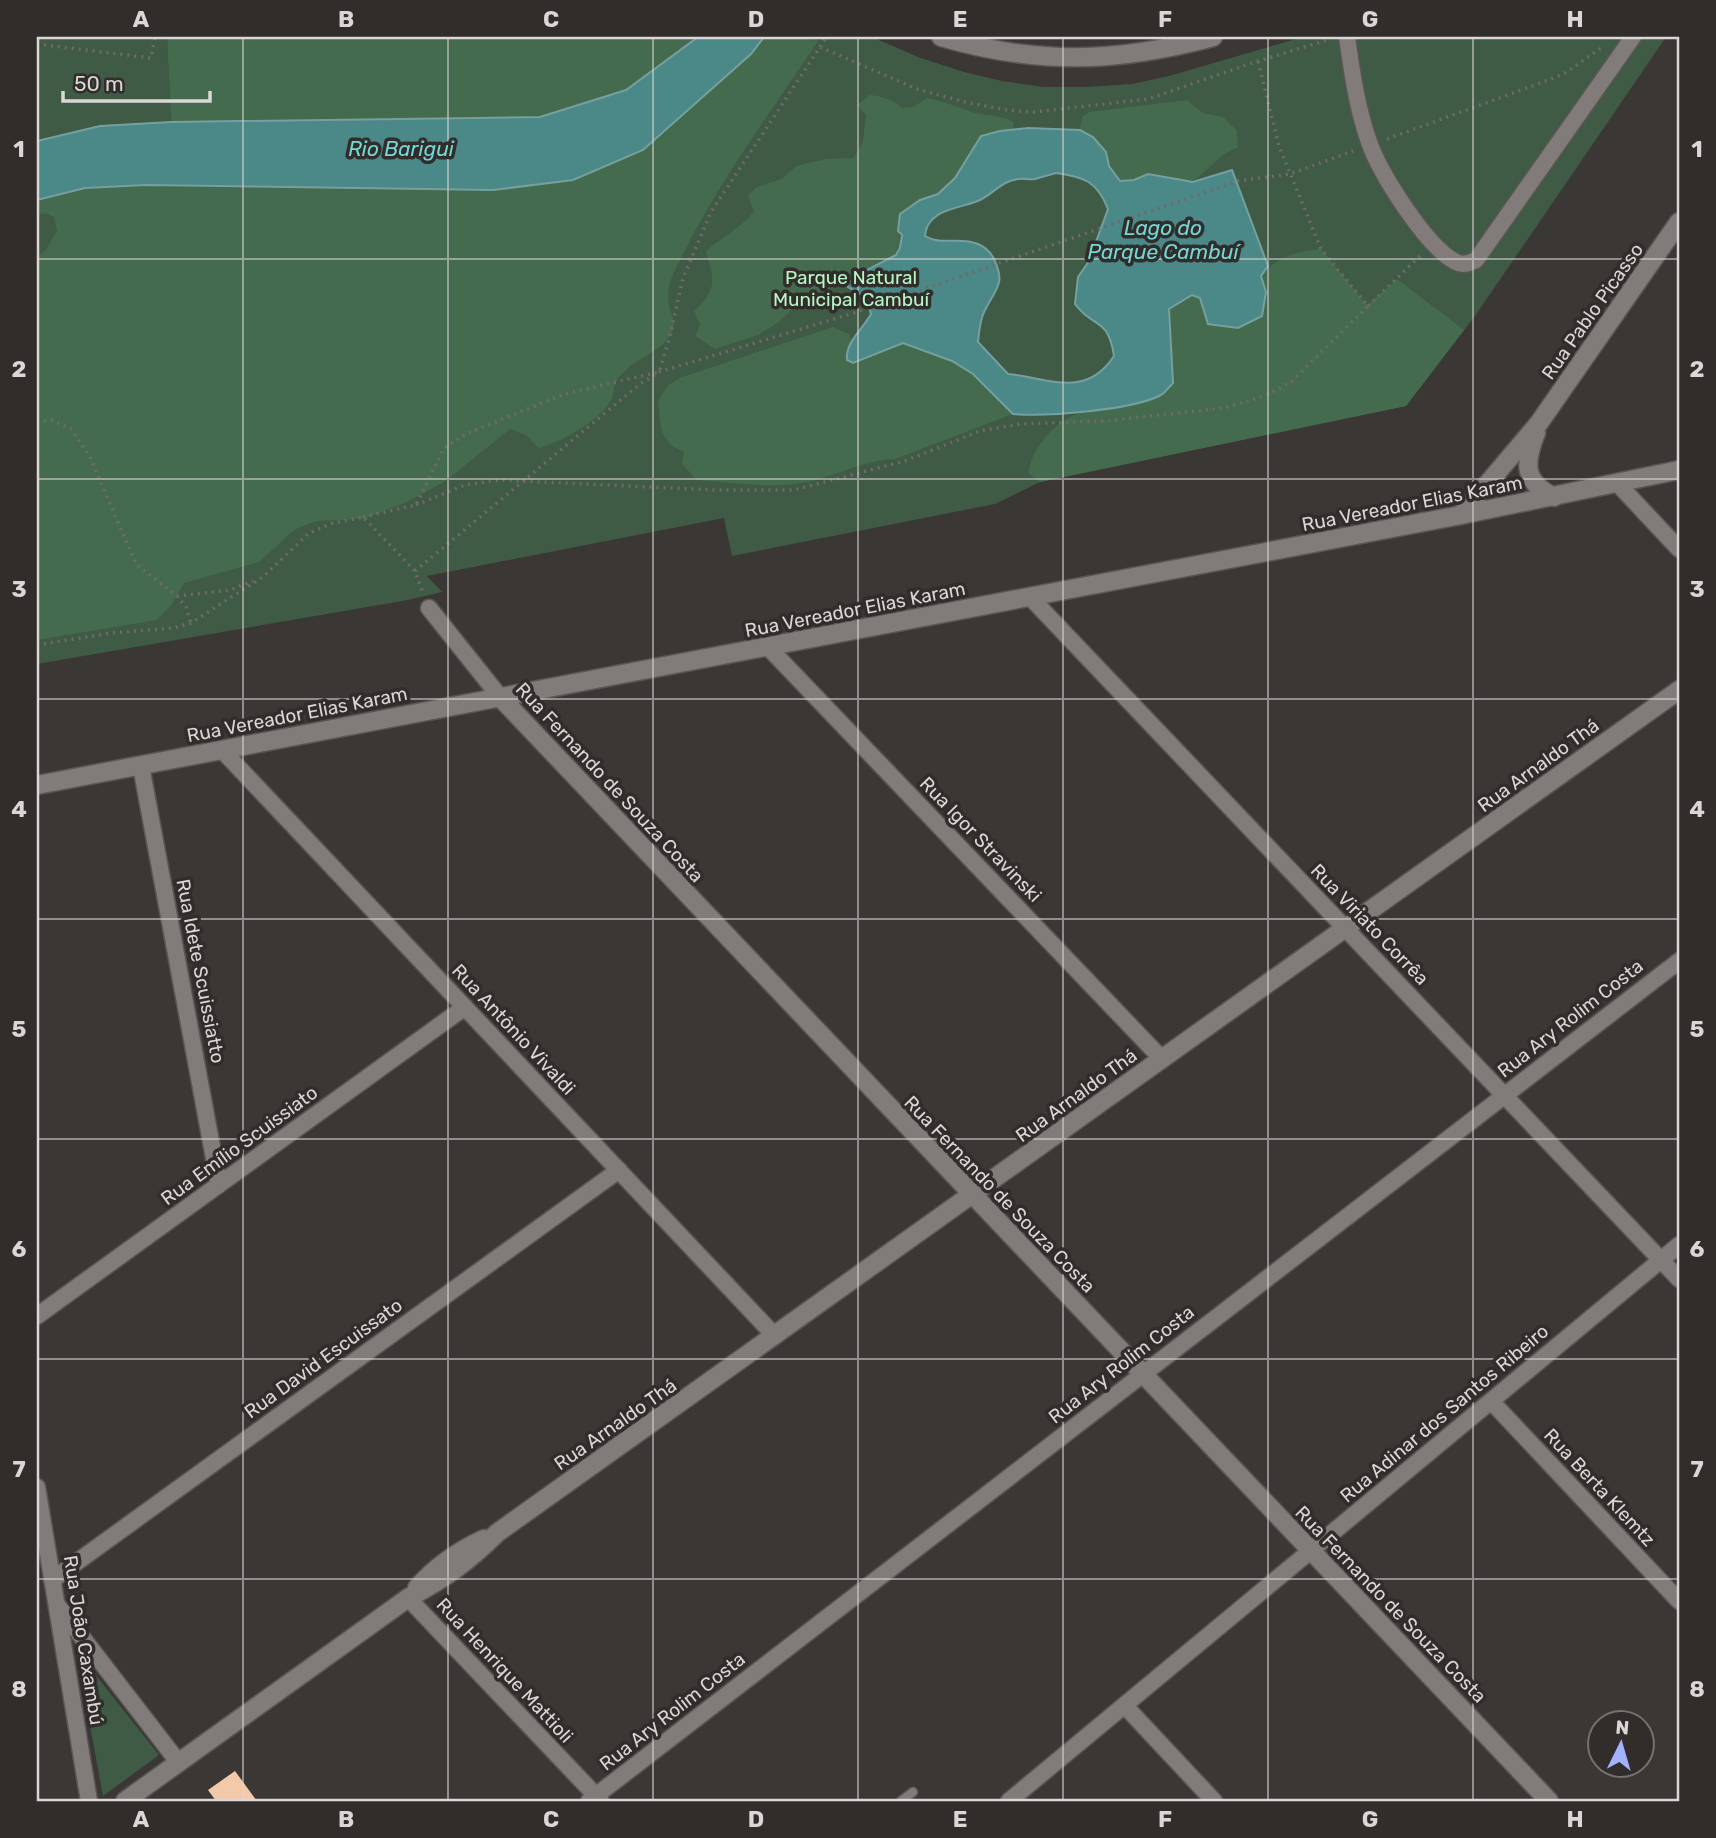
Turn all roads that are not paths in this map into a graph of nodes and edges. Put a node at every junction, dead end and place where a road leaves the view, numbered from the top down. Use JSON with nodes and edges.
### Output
{"nodes":[{"id":1,"x":940,"y":37,"type":"edge"},
{"id":2,"x":1347,"y":37,"type":"edge"},
{"id":3,"x":1633,"y":37,"type":"edge"},
{"id":4,"x":1202,"y":38,"type":"edge"},
{"id":5,"x":1172,"y":42,"type":"edge"},
{"id":6,"x":1679,"y":222,"type":"edge"},
{"id":7,"x":1539,"y":424,"type":"junction"},
{"id":8,"x":1679,"y":470,"type":"edge"},
{"id":9,"x":1618,"y":484,"type":"junction"},
{"id":10,"x":1554,"y":497,"type":"junction"},
{"id":11,"x":1461,"y":515,"type":"junction"},
{"id":12,"x":1679,"y":549,"type":"edge"},
{"id":13,"x":1030,"y":597,"type":"junction"},
{"id":14,"x":429,"y":608,"type":"road end"},
{"id":15,"x":768,"y":647,"type":"junction"},
{"id":16,"x":1679,"y":690,"type":"edge"},
{"id":17,"x":500,"y":697,"type":"junction"},
{"id":18,"x":222,"y":750,"type":"junction"},
{"id":19,"x":141,"y":766,"type":"junction"},
{"id":20,"x":37,"y":785,"type":"edge"},
{"id":21,"x":1345,"y":929,"type":"junction"},
{"id":22,"x":1679,"y":961,"type":"edge"},
{"id":23,"x":465,"y":1007,"type":"junction"},
{"id":24,"x":1162,"y":1059,"type":"junction"},
{"id":25,"x":1504,"y":1096,"type":"junction"},
{"id":26,"x":619,"y":1170,"type":"junction"},
{"id":27,"x":219,"y":1185,"type":"junction"},
{"id":28,"x":972,"y":1195,"type":"junction"},
{"id":29,"x":1679,"y":1245,"type":"edge"},
{"id":30,"x":1661,"y":1260,"type":"junction"},
{"id":31,"x":1679,"y":1279,"type":"edge"},
{"id":32,"x":37,"y":1316,"type":"edge"},
{"id":33,"x":775,"y":1336,"type":"junction"},
{"id":34,"x":1143,"y":1374,"type":"junction"},
{"id":35,"x":1491,"y":1401,"type":"junction"},
{"id":36,"x":37,"y":1486,"type":"edge"},
{"id":37,"x":1311,"y":1551,"type":"junction"},
{"id":38,"x":52,"y":1580,"type":"junction"},
{"id":39,"x":408,"y":1598,"type":"junction"},
{"id":40,"x":1679,"y":1601,"type":"edge"},
{"id":41,"x":56,"y":1604,"type":"junction"},
{"id":42,"x":1125,"y":1706,"type":"junction"},
{"id":43,"x":179,"y":1763,"type":"junction"},
{"id":44,"x":913,"y":1792,"type":"dead end"},
{"id":45,"x":595,"y":1800,"type":"edge"},
{"id":46,"x":89,"y":1801,"type":"edge"},
{"id":47,"x":125,"y":1801,"type":"edge"},
{"id":48,"x":901,"y":1801,"type":"edge"},
{"id":49,"x":1009,"y":1801,"type":"edge"},
{"id":50,"x":1214,"y":1801,"type":"edge"},
{"id":51,"x":1549,"y":1801,"type":"edge"}],
"edges":[{"from":1,"to":5,"type":"main road"},
{"from":2,"to":3,"type":"street"},
{"from":4,"to":5,"type":"main road"},
{"from":6,"to":7,"type":"main road","name":"Rua Pablo Picasso"},
{"from":7,"to":10,"type":"main road","name":"Rua Pablo Picasso"},
{"from":7,"to":11,"type":"main road","name":"Rua Pablo Picasso"},
{"from":8,"to":9,"type":"main road","name":"Rua Vereador Elias Karam"},
{"from":9,"to":10,"type":"main road","name":"Rua Vereador Elias Karam"},
{"from":9,"to":12,"type":"street"},
{"from":10,"to":11,"type":"main road","name":"Rua Vereador Elias Karam"},
{"from":11,"to":13,"type":"main road","name":"Rua Vereador Elias Karam"},
{"from":13,"to":15,"type":"main road","name":"Rua Vereador Elias Karam"},
{"from":13,"to":21,"type":"street","name":"Rua Viriato Corrêa"},
{"from":14,"to":17,"type":"street","name":"Rua Fernando de Souza Costa"},
{"from":15,"to":17,"type":"main road","name":"Rua Vereador Elias Karam"},
{"from":15,"to":24,"type":"street","name":"Rua Igor Stravinski"},
{"from":16,"to":21,"type":"main road","name":"Rua Arnaldo Thá"},
{"from":17,"to":18,"type":"main road","name":"Rua Vereador Elias Karam"},
{"from":17,"to":28,"type":"main road","name":"Rua Fernando de Souza Costa"},
{"from":18,"to":19,"type":"main road","name":"Rua Vereador Elias Karam"},
{"from":18,"to":23,"type":"street","name":"Rua Antônio Vivaldi"},
{"from":19,"to":20,"type":"main road","name":"Rua Vereador Elias Karam"},
{"from":19,"to":27,"type":"street","name":"Rua Idete Scuissiatto"},
{"from":21,"to":24,"type":"main road","name":"Rua Arnaldo Thá"},
{"from":21,"to":25,"type":"street","name":"Rua Viriato Corrêa"},
{"from":22,"to":25,"type":"street","name":"Rua Ary Rolim Costa"},
{"from":23,"to":26,"type":"street","name":"Rua Antônio Vivaldi"},
{"from":23,"to":27,"type":"street","name":"Rua Emílio Scuissiato"},
{"from":24,"to":28,"type":"main road","name":"Rua Arnaldo Thá"},
{"from":25,"to":30,"type":"street","name":"Rua Viriato Corrêa"},
{"from":25,"to":34,"type":"street","name":"Rua Ary Rolim Costa"},
{"from":26,"to":33,"type":"street","name":"Rua Antônio Vivaldi"},
{"from":26,"to":38,"type":"street","name":"Rua David Escuissato"},
{"from":27,"to":32,"type":"street","name":"Rua Emílio Scuissiato"},
{"from":28,"to":33,"type":"main road","name":"Rua Arnaldo Thá"},
{"from":28,"to":34,"type":"main road","name":"Rua Fernando de Souza Costa"},
{"from":29,"to":30,"type":"street","name":"Rua Adinar dos Santos Ribeiro"},
{"from":30,"to":31,"type":"street","name":"Rua Viriato Corrêa"},
{"from":30,"to":35,"type":"street","name":"Rua Adinar dos Santos Ribeiro"},
{"from":33,"to":39,"type":"main road","name":"Rua Arnaldo Thá"},
{"from":34,"to":37,"type":"main road","name":"Rua Fernando de Souza Costa"},
{"from":34,"to":45,"type":"street","name":"Rua Ary Rolim Costa"},
{"from":35,"to":37,"type":"street","name":"Rua Adinar dos Santos Ribeiro"},
{"from":35,"to":40,"type":"street","name":"Rua Berta Klemtz"},
{"from":36,"to":38,"type":"street","name":"Rua João Caxambú"},
{"from":37,"to":42,"type":"street","name":"Rua Adinar dos Santos Ribeiro"},
{"from":37,"to":51,"type":"main road","name":"Rua Fernando de Souza Costa"},
{"from":38,"to":41,"type":"street","name":"Rua João Caxambú"},
{"from":39,"to":43,"type":"main road","name":"Rua Arnaldo Thá"},
{"from":39,"to":45,"type":"street","name":"Rua Henrique Mattioli"},
{"from":41,"to":43,"type":"street"},
{"from":41,"to":46,"type":"street","name":"Rua João Caxambú"},
{"from":42,"to":49,"type":"street","name":"Rua Adinar dos Santos Ribeiro"},
{"from":42,"to":50,"type":"street"},
{"from":43,"to":47,"type":"main road","name":"Rua Arnaldo Thá"},
{"from":44,"to":48,"type":"lane"}]}
